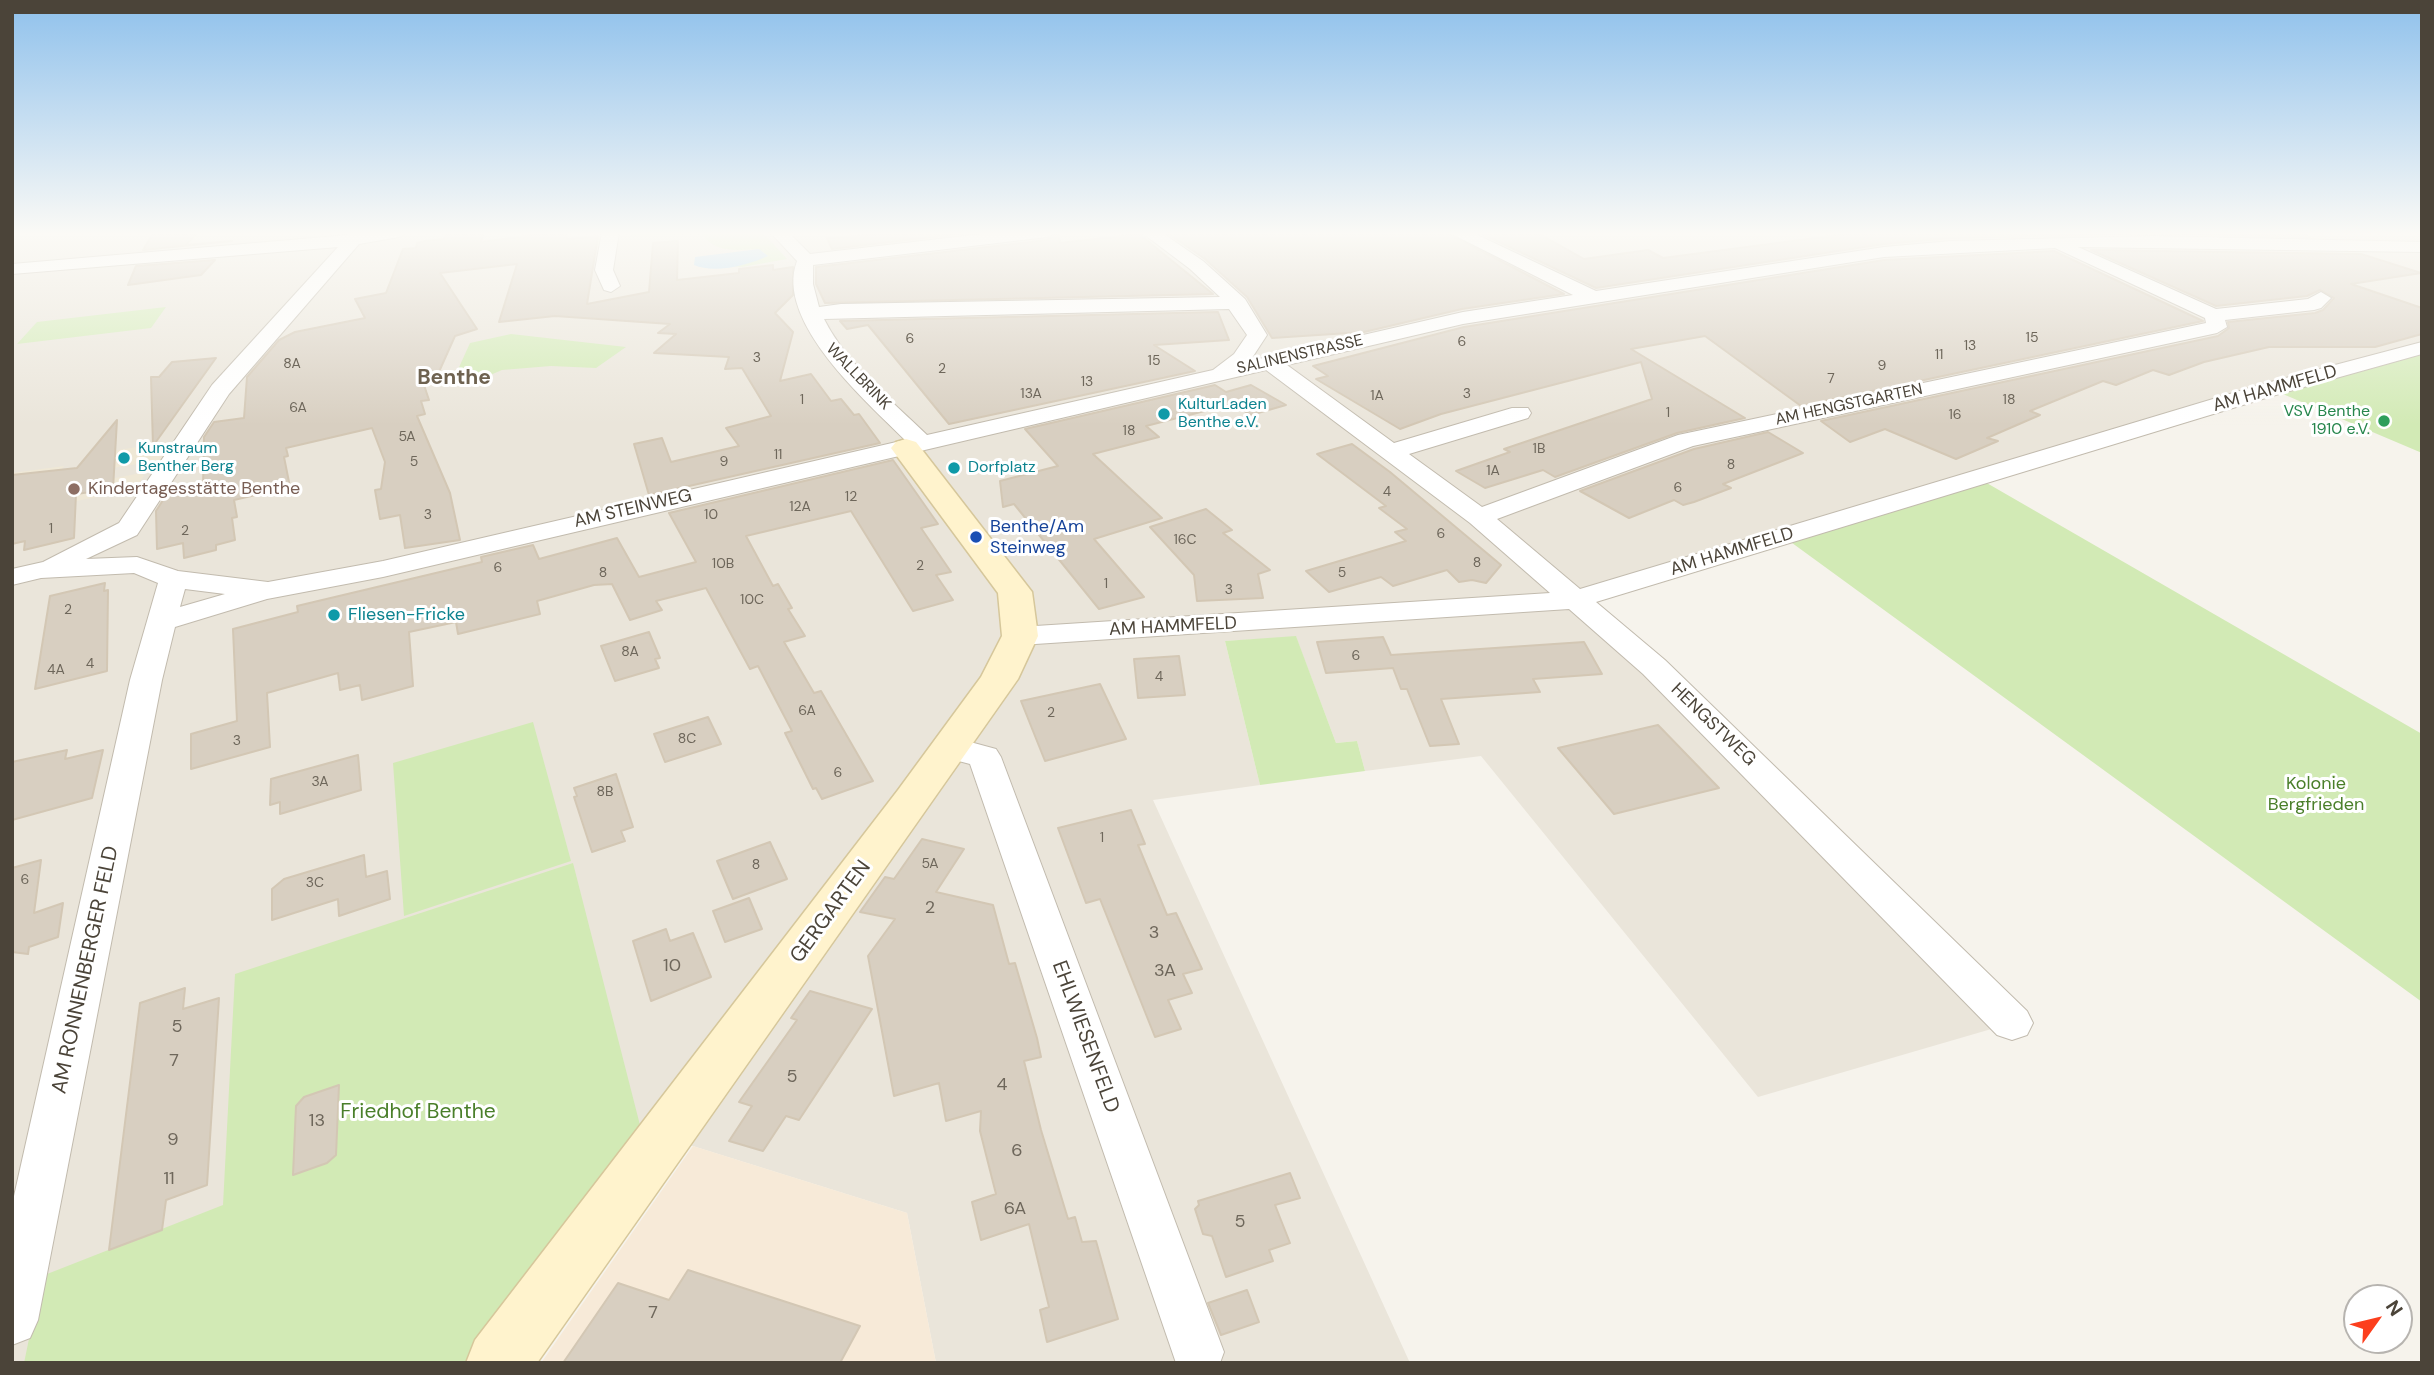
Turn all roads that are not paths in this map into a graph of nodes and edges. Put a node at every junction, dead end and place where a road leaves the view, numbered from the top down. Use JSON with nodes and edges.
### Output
{"nodes":[{"id":1,"x":302,"y":296,"type":"edge"},
{"id":2,"x":806,"y":296,"type":"edge"},
{"id":3,"x":1232,"y":296,"type":"edge"},
{"id":4,"x":1590,"y":296,"type":"edge"},
{"id":5,"x":1606,"y":296,"type":"edge"},
{"id":6,"x":2172,"y":296,"type":"edge"},
{"id":7,"x":1594,"y":298,"type":"junction"},
{"id":8,"x":2321,"y":298,"type":"dead end"},
{"id":9,"x":1238,"y":303,"type":"junction"},
{"id":10,"x":809,"y":315,"type":"junction"},
{"id":11,"x":2214,"y":315,"type":"junction"},
{"id":12,"x":1257,"y":335,"type":"junction"},
{"id":13,"x":2422,"y":348,"type":"edge"},
{"id":14,"x":1273,"y":361,"type":"junction"},
{"id":15,"x":1221,"y":373,"type":"junction"},
{"id":16,"x":1520,"y":414,"type":"dead end"},
{"id":17,"x":915,"y":447,"type":"junction"},
{"id":18,"x":1391,"y":452,"type":"junction"},
{"id":19,"x":1479,"y":517,"type":"junction"},
{"id":20,"x":128,"y":529,"type":"junction"},
{"id":21,"x":137,"y":565,"type":"junction"},
{"id":22,"x":41,"y":570,"type":"junction"},
{"id":23,"x":12,"y":577,"type":"edge"},
{"id":24,"x":173,"y":579,"type":"junction"},
{"id":25,"x":268,"y":591,"type":"junction"},
{"id":26,"x":1573,"y":600,"type":"junction"},
{"id":27,"x":163,"y":621,"type":"junction"},
{"id":28,"x":1020,"y":636,"type":"junction"},
{"id":29,"x":948,"y":747,"type":"junction"},
{"id":30,"x":2012,"y":1023,"type":"dead end"},
{"id":31,"x":12,"y":1320,"type":"edge"},
{"id":32,"x":1198,"y":1352,"type":"dead end"},
{"id":33,"x":498,"y":1363,"type":"edge"}],
"edges":[{"from":1,"to":20,"type":"street"},
{"from":2,"to":10,"type":"street","name":"WALLBRINK"},
{"from":3,"to":9,"type":"street","name":"HENGSTWEG"},
{"from":4,"to":7,"type":"street"},
{"from":5,"to":7,"type":"street","name":"SALINENSTRASSE"},
{"from":6,"to":11,"type":"street"},
{"from":7,"to":14,"type":"street","name":"SALINENSTRASSE"},
{"from":8,"to":11,"type":"street"},
{"from":9,"to":10,"type":"street"},
{"from":9,"to":12,"type":"street","name":"HENGSTWEG"},
{"from":10,"to":17,"type":"street","name":"WALLBRINK"},
{"from":11,"to":19,"type":"street","name":"AM HENGSTGARTEN"},
{"from":12,"to":14,"type":"street","name":"HENGSTWEG"},
{"from":12,"to":15,"type":"street"},
{"from":13,"to":26,"type":"street","name":"AM HAMMFELD"},
{"from":14,"to":15,"type":"street","name":"SALINENSTRASSE"},
{"from":14,"to":18,"type":"street","name":"HENGSTWEG"},
{"from":15,"to":17,"type":"street","name":"AM STEINWEG"},
{"from":16,"to":18,"type":"street"},
{"from":17,"to":25,"type":"street","name":"AM STEINWEG"},
{"from":17,"to":28,"type":"street"},
{"from":18,"to":19,"type":"street","name":"HENGSTWEG"},
{"from":19,"to":26,"type":"street","name":"HENGSTWEG"},
{"from":20,"to":21,"type":"street"},
{"from":20,"to":22,"type":"street"},
{"from":21,"to":22,"type":"street","name":"AM STEINWEG"},
{"from":21,"to":24,"type":"street","name":"AM STEINWEG"},
{"from":22,"to":23,"type":"street"},
{"from":24,"to":25,"type":"street","name":"AM STEINWEG"},
{"from":24,"to":27,"type":"street","name":"AM RONNENBERGER FELD"},
{"from":25,"to":27,"type":"street"},
{"from":26,"to":28,"type":"street","name":"AM HAMMFELD"},
{"from":26,"to":30,"type":"street","name":"HENGSTWEG"},
{"from":27,"to":31,"type":"street","name":"AM RONNENBERGER FELD"},
{"from":28,"to":29,"type":"street","name":"GERGARTEN"},
{"from":29,"to":32,"type":"street","name":"EHLWIESENFELD"},
{"from":29,"to":33,"type":"street","name":"GERGARTEN"}]}
